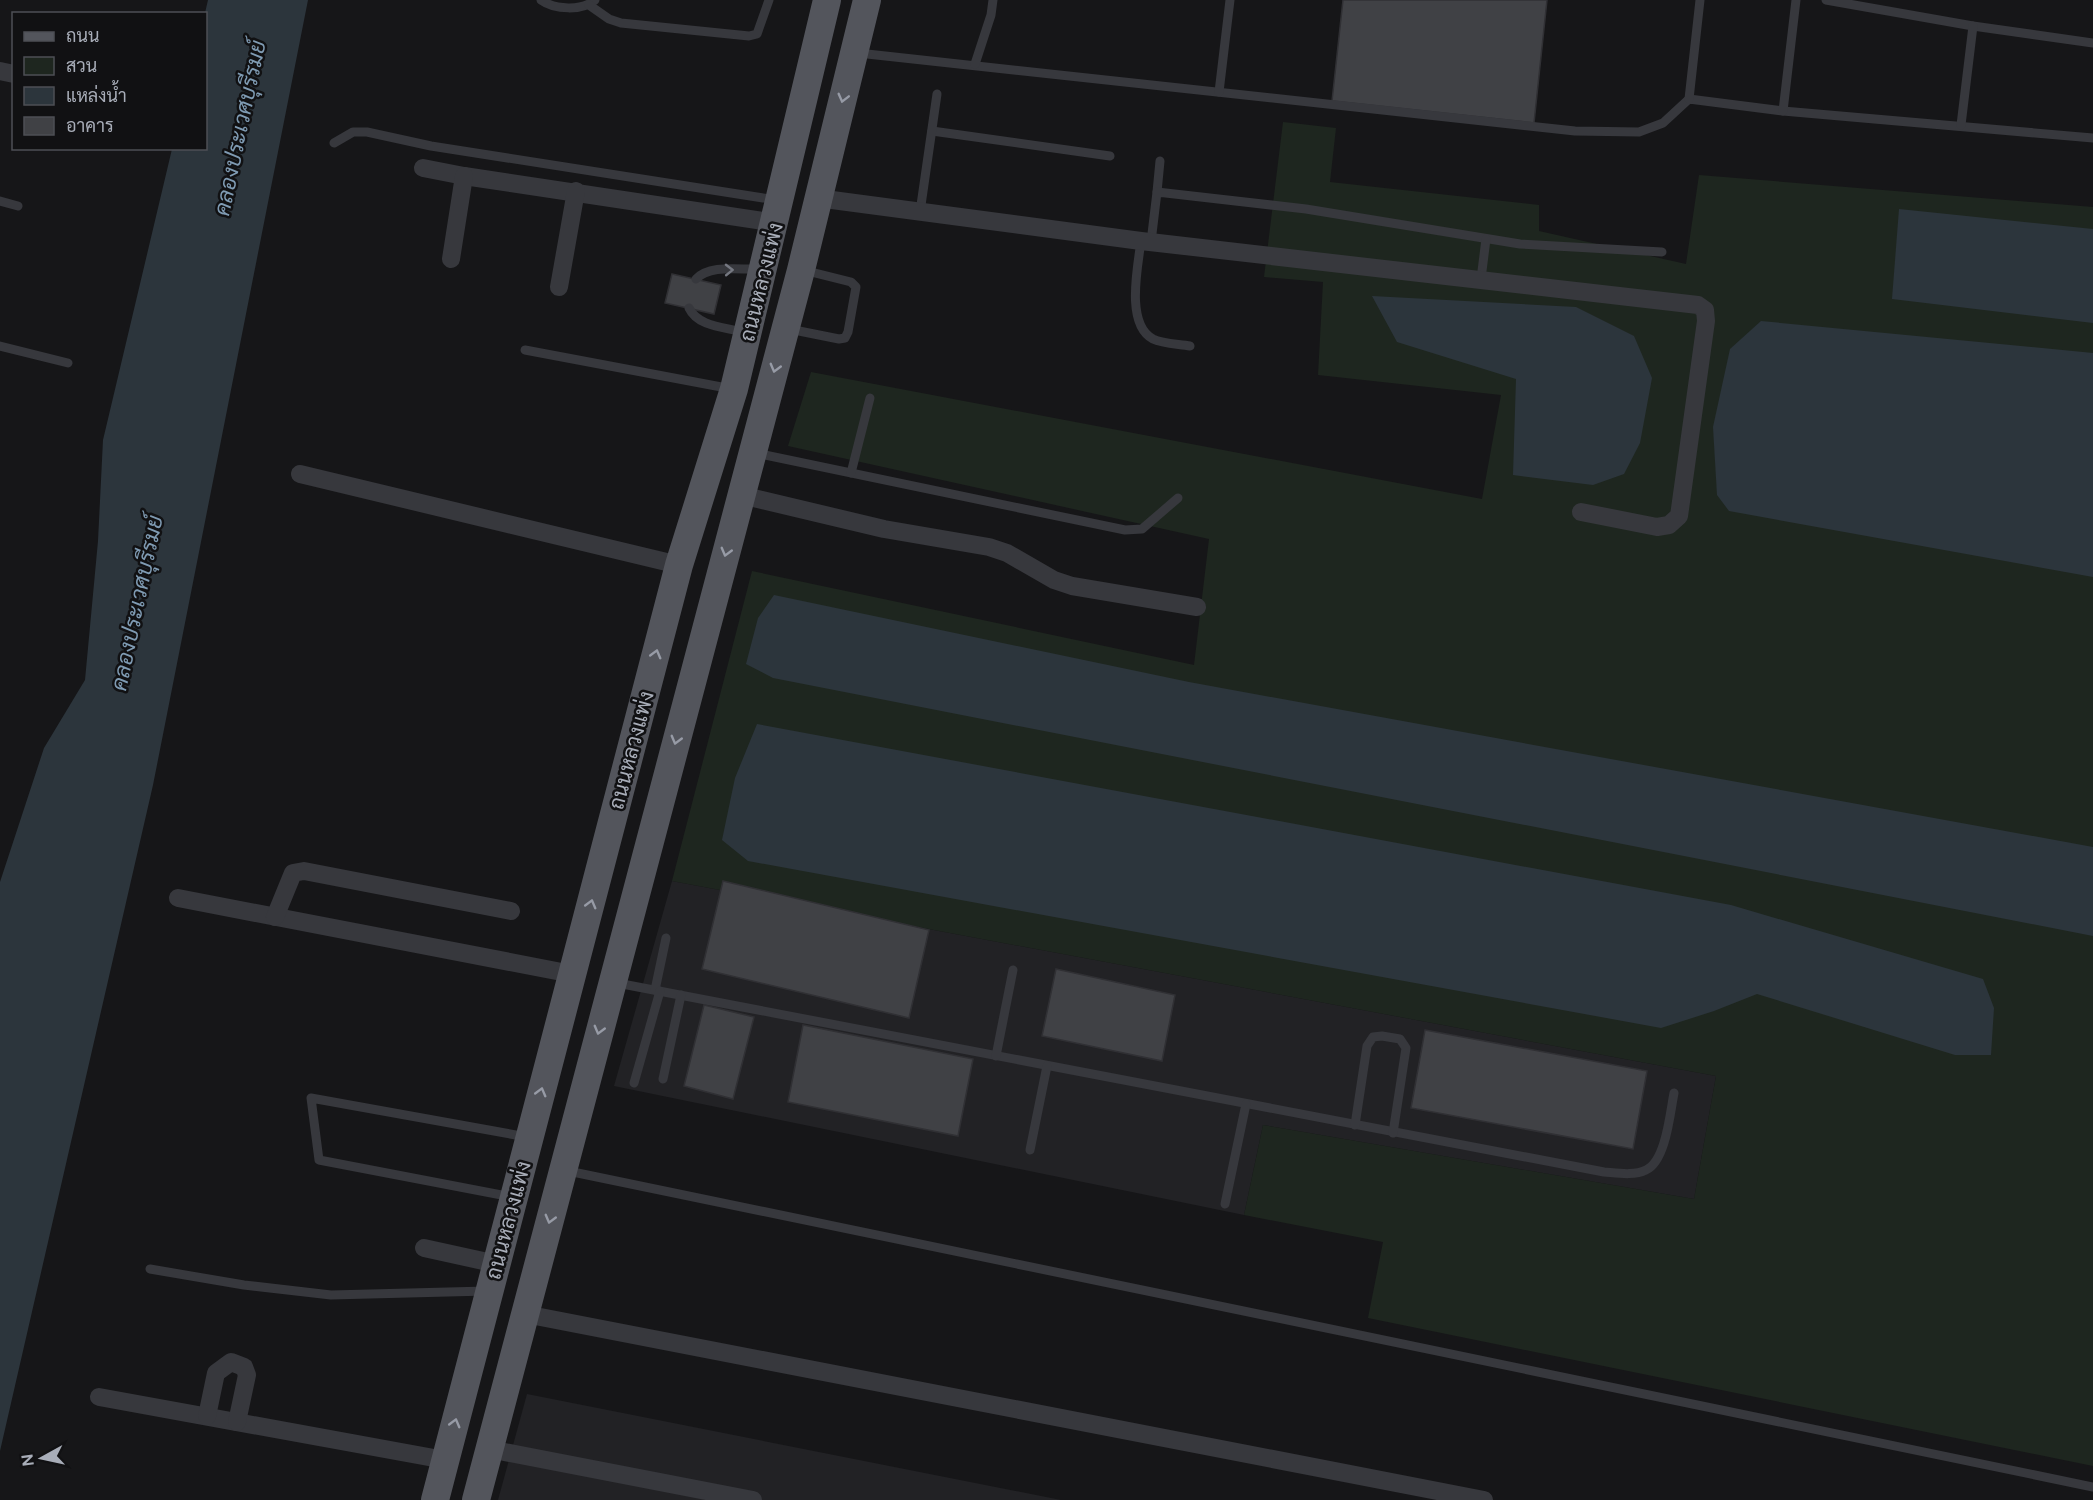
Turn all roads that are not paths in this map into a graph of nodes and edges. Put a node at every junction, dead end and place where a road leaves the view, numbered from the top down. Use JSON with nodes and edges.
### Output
{"nodes":[{"id":1,"x":541,"y":0,"type":"edge"},
{"id":2,"x":769,"y":0,"type":"edge"},
{"id":3,"x":827,"y":0,"type":"edge"},
{"id":4,"x":867,"y":0,"type":"edge"},
{"id":5,"x":993,"y":0,"type":"edge"},
{"id":6,"x":1230,"y":0,"type":"edge"},
{"id":7,"x":1700,"y":0,"type":"edge"},
{"id":8,"x":1796,"y":0,"type":"edge"},
{"id":9,"x":1826,"y":0,"type":"edge"},
{"id":10,"x":592,"y":2,"type":"edge"},
{"id":11,"x":1973,"y":26,"type":"junction"},
{"id":12,"x":2093,"y":42,"type":"edge"},
{"id":13,"x":855,"y":53,"type":"junction"},
{"id":14,"x":975,"y":64,"type":"junction"},
{"id":15,"x":1219,"y":92,"type":"junction"},
{"id":16,"x":937,"y":94,"type":"dead end"},
{"id":17,"x":1689,"y":99,"type":"junction"},
{"id":18,"x":1783,"y":111,"type":"junction"},
{"id":19,"x":1961,"y":125,"type":"junction"},
{"id":20,"x":932,"y":131,"type":"junction"},
{"id":21,"x":2093,"y":138,"type":"edge"},
{"id":22,"x":334,"y":143,"type":"dead end"},
{"id":23,"x":1110,"y":156,"type":"dead end"},
{"id":24,"x":1160,"y":160,"type":"dead end"},
{"id":25,"x":423,"y":168,"type":"dead end"},
{"id":26,"x":464,"y":176,"type":"junction"},
{"id":27,"x":576,"y":191,"type":"junction"},
{"id":28,"x":1157,"y":192,"type":"junction"},
{"id":29,"x":817,"y":198,"type":"junction"},
{"id":30,"x":0,"y":201,"type":"edge"},
{"id":31,"x":18,"y":206,"type":"dead end"},
{"id":32,"x":778,"y":212,"type":"junction"},
{"id":33,"x":920,"y":212,"type":"junction"},
{"id":34,"x":1486,"y":239,"type":"junction"},
{"id":35,"x":1146,"y":241,"type":"junction"},
{"id":36,"x":1662,"y":252,"type":"dead end"},
{"id":37,"x":451,"y":259,"type":"dead end"},
{"id":38,"x":764,"y":269,"type":"junction"},
{"id":39,"x":801,"y":270,"type":"junction"},
{"id":40,"x":696,"y":279,"type":"dead end"},
{"id":41,"x":1481,"y":279,"type":"junction"},
{"id":42,"x":559,"y":287,"type":"dead end"},
{"id":43,"x":689,"y":308,"type":"dead end"},
{"id":44,"x":785,"y":328,"type":"junction"},
{"id":45,"x":748,"y":333,"type":"junction"},
{"id":46,"x":0,"y":346,"type":"edge"},
{"id":47,"x":1191,"y":346,"type":"dead end"},
{"id":48,"x":525,"y":350,"type":"dead end"},
{"id":49,"x":68,"y":363,"type":"dead end"},
{"id":50,"x":734,"y":390,"type":"junction"},
{"id":51,"x":870,"y":398,"type":"dead end"},
{"id":52,"x":753,"y":452,"type":"junction"},
{"id":53,"x":851,"y":473,"type":"junction"},
{"id":54,"x":300,"y":474,"type":"dead end"},
{"id":55,"x":741,"y":495,"type":"junction"},
{"id":56,"x":1178,"y":498,"type":"dead end"},
{"id":57,"x":1581,"y":512,"type":"dead end"},
{"id":58,"x":679,"y":564,"type":"junction"},
{"id":59,"x":1197,"y":607,"type":"dead end"},
{"id":60,"x":178,"y":898,"type":"dead end"},
{"id":61,"x":511,"y":911,"type":"dead end"},
{"id":62,"x":275,"y":917,"type":"junction"},
{"id":63,"x":666,"y":938,"type":"dead end"},
{"id":64,"x":1013,"y":970,"type":"dead end"},
{"id":65,"x":572,"y":975,"type":"junction"},
{"id":66,"x":612,"y":982,"type":"junction"},
{"id":67,"x":658,"y":991,"type":"junction"},
{"id":68,"x":681,"y":995,"type":"junction"},
{"id":69,"x":996,"y":1056,"type":"junction"},
{"id":70,"x":1047,"y":1066,"type":"junction"},
{"id":71,"x":663,"y":1079,"type":"dead end"},
{"id":72,"x":634,"y":1083,"type":"dead end"},
{"id":73,"x":1674,"y":1093,"type":"dead end"},
{"id":74,"x":1246,"y":1104,"type":"junction"},
{"id":75,"x":1355,"y":1125,"type":"junction"},
{"id":76,"x":1393,"y":1133,"type":"junction"},
{"id":77,"x":529,"y":1138,"type":"junction"},
{"id":78,"x":1030,"y":1150,"type":"dead end"},
{"id":79,"x":563,"y":1170,"type":"junction"},
{"id":80,"x":514,"y":1198,"type":"junction"},
{"id":81,"x":1226,"y":1204,"type":"dead end"},
{"id":82,"x":424,"y":1248,"type":"dead end"},
{"id":83,"x":150,"y":1269,"type":"dead end"},
{"id":84,"x":493,"y":1278,"type":"junction"},
{"id":85,"x":525,"y":1314,"type":"junction"},
{"id":86,"x":99,"y":1396,"type":"dead end"},
{"id":87,"x":207,"y":1416,"type":"junction"},
{"id":88,"x":237,"y":1422,"type":"junction"},
{"id":89,"x":489,"y":1449,"type":"junction"},
{"id":90,"x":445,"y":1460,"type":"junction"},
{"id":91,"x":2093,"y":1487,"type":"edge"},
{"id":92,"x":435,"y":1500,"type":"edge"},
{"id":93,"x":476,"y":1500,"type":"edge"},
{"id":94,"x":753,"y":1500,"type":"edge"},
{"id":95,"x":1484,"y":1500,"type":"edge"}],
"edges":[{"from":1,"to":10,"type":"lane"},
{"from":2,"to":10,"type":"lane"},
{"from":3,"to":32,"type":"main road","name":"ถนนหลวงแพ่ง"},
{"from":4,"to":13,"type":"main road","name":"ถนนหลวงแพ่ง"},
{"from":5,"to":14,"type":"lane"},
{"from":6,"to":15,"type":"lane"},
{"from":7,"to":17,"type":"lane"},
{"from":8,"to":18,"type":"lane"},
{"from":9,"to":11,"type":"lane"},
{"from":11,"to":12,"type":"lane"},
{"from":11,"to":19,"type":"lane"},
{"from":13,"to":14,"type":"lane"},
{"from":13,"to":29,"type":"main road","name":"ถนนหลวงแพ่ง","one_way":true},
{"from":14,"to":15,"type":"lane"},
{"from":15,"to":17,"type":"lane"},
{"from":16,"to":20,"type":"lane"},
{"from":17,"to":18,"type":"lane"},
{"from":18,"to":19,"type":"lane"},
{"from":19,"to":21,"type":"lane"},
{"from":20,"to":23,"type":"lane"},
{"from":20,"to":33,"type":"lane"},
{"from":22,"to":32,"type":"lane"},
{"from":24,"to":28,"type":"lane"},
{"from":25,"to":26,"type":"street"},
{"from":26,"to":27,"type":"street"},
{"from":26,"to":37,"type":"street"},
{"from":27,"to":32,"type":"street"},
{"from":27,"to":42,"type":"street"},
{"from":28,"to":34,"type":"lane"},
{"from":28,"to":35,"type":"lane"},
{"from":29,"to":33,"type":"street"},
{"from":29,"to":39,"type":"main road","name":"ถนนหลวงแพ่ง"},
{"from":30,"to":31,"type":"lane"},
{"from":32,"to":38,"type":"main road","name":"ถนนหลวงแพ่ง"},
{"from":33,"to":35,"type":"street"},
{"from":34,"to":36,"type":"lane"},
{"from":34,"to":41,"type":"lane"},
{"from":35,"to":41,"type":"street"},
{"from":35,"to":47,"type":"lane"},
{"from":40,"to":38,"type":"lane","one_way":true},
{"from":38,"to":45,"type":"main road","name":"ถนนหลวงแพ่ง"},
{"from":39,"to":44,"type":"main road","name":"ถนนหลวงแพ่ง"},
{"from":39,"to":44,"type":"lane"},
{"from":41,"to":57,"type":"street"},
{"from":43,"to":45,"type":"lane"},
{"from":44,"to":52,"type":"main road","name":"ถนนหลวงแพ่ง","one_way":true},
{"from":45,"to":50,"type":"main road","name":"ถนนหลวงแพ่ง"},
{"from":46,"to":49,"type":"lane"},
{"from":48,"to":50,"type":"lane"},
{"from":50,"to":58,"type":"main road","name":"ถนนหลวงแพ่ง"},
{"from":51,"to":53,"type":"lane"},
{"from":52,"to":53,"type":"lane"},
{"from":52,"to":55,"type":"main road","name":"ถนนหลวงแพ่ง"},
{"from":53,"to":56,"type":"lane"},
{"from":54,"to":58,"type":"street"},
{"from":55,"to":59,"type":"street"},
{"from":55,"to":66,"type":"main road","name":"ถนนหลวงแพ่ง","one_way":true},
{"from":65,"to":58,"type":"main road","name":"ถนนหลวงแพ่ง","one_way":true},
{"from":60,"to":62,"type":"street"},
{"from":61,"to":62,"type":"street"},
{"from":62,"to":65,"type":"street"},
{"from":63,"to":67,"type":"lane"},
{"from":64,"to":69,"type":"lane"},
{"from":77,"to":65,"type":"main road","name":"ถนนหลวงแพ่ง","one_way":true},
{"from":66,"to":67,"type":"lane"},
{"from":66,"to":79,"type":"main road","name":"ถนนหลวงแพ่ง","one_way":true},
{"from":67,"to":68,"type":"lane"},
{"from":67,"to":72,"type":"lane"},
{"from":68,"to":69,"type":"lane"},
{"from":68,"to":71,"type":"lane"},
{"from":69,"to":70,"type":"lane"},
{"from":70,"to":74,"type":"lane"},
{"from":70,"to":78,"type":"lane"},
{"from":73,"to":76,"type":"lane"},
{"from":74,"to":75,"type":"lane"},
{"from":74,"to":81,"type":"lane"},
{"from":75,"to":76,"type":"lane"},
{"from":75,"to":76,"type":"lane"},
{"from":77,"to":80,"type":"main road","name":"ถนนหลวงแพ่ง"},
{"from":77,"to":80,"type":"lane"},
{"from":79,"to":85,"type":"main road","name":"ถนนหลวงแพ่ง","one_way":true},
{"from":79,"to":91,"type":"lane"},
{"from":80,"to":84,"type":"main road","name":"ถนนหลวงแพ่ง"},
{"from":82,"to":84,"type":"street"},
{"from":83,"to":84,"type":"lane"},
{"from":90,"to":84,"type":"main road","name":"ถนนหลวงแพ่ง","one_way":true},
{"from":85,"to":89,"type":"main road","name":"ถนนหลวงแพ่ง"},
{"from":85,"to":95,"type":"street"},
{"from":86,"to":87,"type":"street"},
{"from":87,"to":88,"type":"street"},
{"from":87,"to":88,"type":"street"},
{"from":88,"to":90,"type":"street"},
{"from":89,"to":93,"type":"main road","name":"ถนนหลวงแพ่ง"},
{"from":89,"to":94,"type":"street"},
{"from":90,"to":92,"type":"main road","name":"ถนนหลวงแพ่ง"}]}
